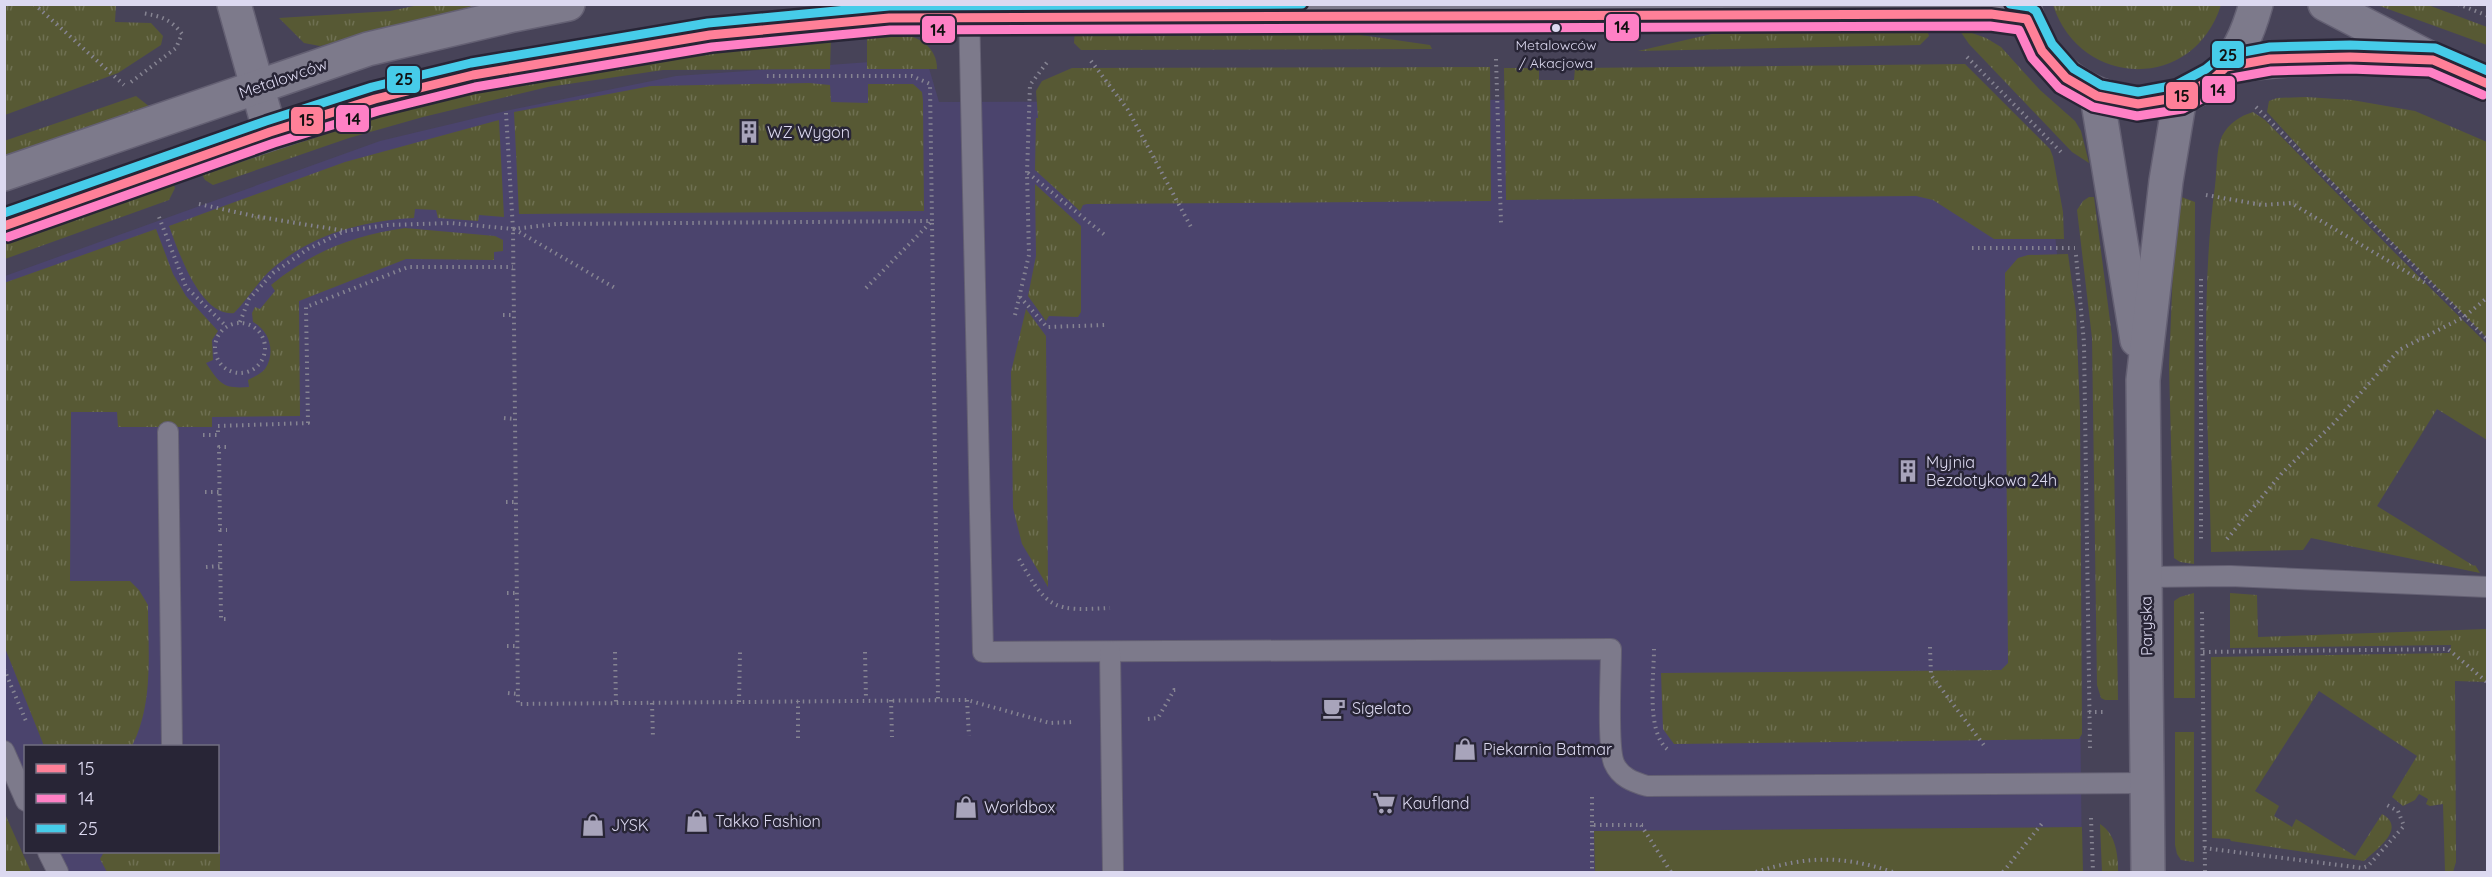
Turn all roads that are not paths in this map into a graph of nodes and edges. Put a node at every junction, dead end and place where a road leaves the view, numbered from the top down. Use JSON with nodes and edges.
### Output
{"nodes":[{"id":1,"x":234,"y":4,"type":"edge"},
{"id":2,"x":568,"y":4,"type":"edge"},
{"id":3,"x":2256,"y":4,"type":"edge"},
{"id":4,"x":2325,"y":4,"type":"edge"},
{"id":5,"x":1542,"y":10,"type":"edge"},
{"id":6,"x":970,"y":11,"type":"edge"},
{"id":7,"x":2026,"y":12,"type":"edge"},
{"id":8,"x":2433,"y":60,"type":"junction"},
{"id":9,"x":2226,"y":67,"type":"junction"},
{"id":10,"x":2487,"y":84,"type":"edge"},
{"id":11,"x":256,"y":87,"type":"junction"},
{"id":12,"x":2097,"y":96,"type":"junction"},
{"id":13,"x":2180,"y":97,"type":"junction"},
{"id":14,"x":270,"y":132,"type":"junction"},
{"id":15,"x":4,"y":174,"type":"edge"},
{"id":16,"x":4,"y":226,"type":"edge"},
{"id":17,"x":2143,"y":380,"type":"junction"},
{"id":18,"x":168,"y":432,"type":"dead end"},
{"id":19,"x":2146,"y":577,"type":"junction"},
{"id":20,"x":2487,"y":587,"type":"edge"},
{"id":21,"x":1110,"y":652,"type":"junction"},
{"id":22,"x":172,"y":745,"type":"edge"},
{"id":23,"x":4,"y":751,"type":"edge"},
{"id":24,"x":2148,"y":783,"type":"junction"},
{"id":25,"x":24,"y":796,"type":"edge"},
{"id":26,"x":48,"y":853,"type":"edge"},
{"id":27,"x":58,"y":873,"type":"edge"},
{"id":28,"x":1113,"y":873,"type":"edge"},
{"id":29,"x":2148,"y":873,"type":"edge"}],
"edges":[{"from":1,"to":11,"type":"street"},
{"from":2,"to":11,"type":"street","name":"Metalowców"},
{"from":3,"to":9,"type":"street"},
{"from":4,"to":8,"type":"street"},
{"from":5,"to":6,"type":"street"},
{"from":5,"to":7,"type":"street"},
{"from":6,"to":14,"type":"street"},
{"from":6,"to":21,"type":"lane"},
{"from":7,"to":12,"type":"street"},
{"from":8,"to":9,"type":"street"},
{"from":8,"to":10,"type":"street"},
{"from":9,"to":13,"type":"street"},
{"from":11,"to":14,"type":"street"},
{"from":11,"to":15,"type":"street","name":"Metalowców"},
{"from":12,"to":13,"type":"street"},
{"from":12,"to":17,"type":"street","name":"Paryska"},
{"from":13,"to":17,"type":"street","name":"Paryska"},
{"from":14,"to":16,"type":"street"},
{"from":17,"to":19,"type":"street","name":"Paryska"},
{"from":18,"to":22,"type":"lane"},
{"from":19,"to":20,"type":"lane"},
{"from":19,"to":24,"type":"street","name":"Paryska"},
{"from":21,"to":24,"type":"lane"},
{"from":21,"to":28,"type":"lane"},
{"from":23,"to":25,"type":"lane"},
{"from":24,"to":29,"type":"street","name":"Paryska"},
{"from":26,"to":27,"type":"lane"}]}
